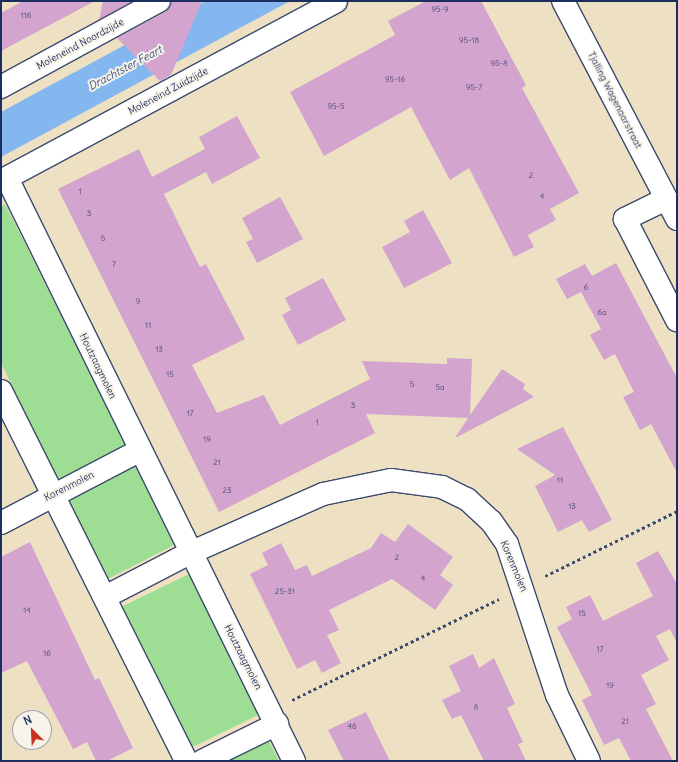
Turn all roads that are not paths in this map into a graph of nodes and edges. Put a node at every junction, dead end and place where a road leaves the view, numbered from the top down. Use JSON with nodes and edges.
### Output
{"nodes":[{"id":1,"x":159,"y":1,"type":"edge"},
{"id":2,"x":336,"y":1,"type":"edge"},
{"id":3,"x":563,"y":1,"type":"edge"},
{"id":4,"x":1,"y":87,"type":"edge"},
{"id":5,"x":4,"y":179,"type":"edge"},
{"id":6,"x":666,"y":199,"type":"junction"},
{"id":7,"x":677,"y":219,"type":"edge"},
{"id":8,"x":677,"y":320,"type":"edge"},
{"id":9,"x":1,"y":391,"type":"edge"},
{"id":10,"x":139,"y":451,"type":"junction"},
{"id":11,"x":51,"y":494,"type":"junction"},
{"id":12,"x":1,"y":523,"type":"edge"},
{"id":13,"x":190,"y":553,"type":"junction"},
{"id":14,"x":105,"y":597,"type":"junction"},
{"id":15,"x":273,"y":718,"type":"junction"},
{"id":16,"x":186,"y":761,"type":"edge"},
{"id":17,"x":202,"y":761,"type":"edge"},
{"id":18,"x":294,"y":761,"type":"edge"},
{"id":19,"x":588,"y":761,"type":"edge"}],
"edges":[{"from":1,"to":4,"type":"street","name":"Moleneind Noordzijde"},
{"from":2,"to":5,"type":"street","name":"Moleneind Zuidzijde"},
{"from":3,"to":6,"type":"street","name":"Tjalling Wagenaarstraat"},
{"from":5,"to":10,"type":"street","name":"Houtzaagmolen"},
{"from":6,"to":7,"type":"street","name":"Tjalling Wagenaarstraat"},
{"from":6,"to":8,"type":"street"},
{"from":9,"to":11,"type":"street"},
{"from":10,"to":11,"type":"street","name":"Korenmolen"},
{"from":10,"to":13,"type":"street","name":"Houtzaagmolen"},
{"from":11,"to":12,"type":"street","name":"Korenmolen"},
{"from":11,"to":14,"type":"street"},
{"from":13,"to":14,"type":"street"},
{"from":13,"to":15,"type":"street","name":"Houtzaagmolen"},
{"from":13,"to":19,"type":"street","name":"Korenmolen"},
{"from":14,"to":16,"type":"street"},
{"from":15,"to":17,"type":"street"},
{"from":15,"to":18,"type":"street","name":"Houtzaagmolen"}]}
